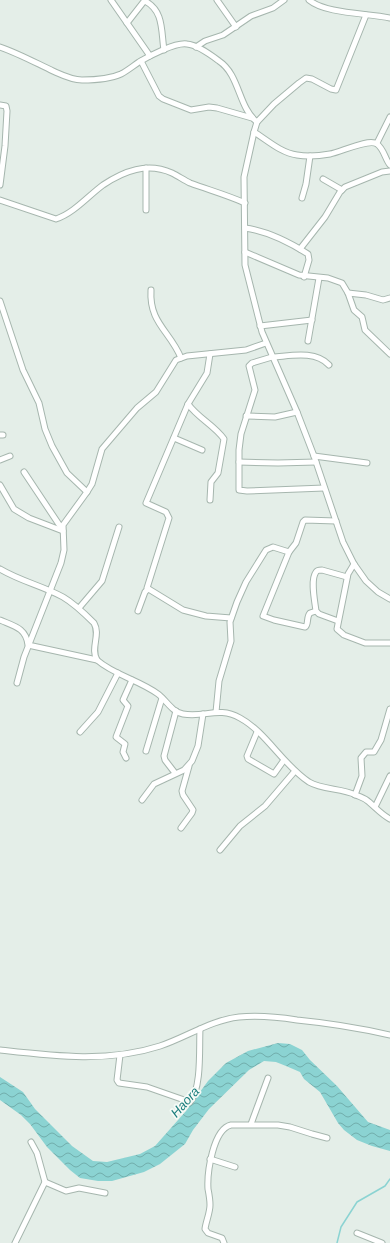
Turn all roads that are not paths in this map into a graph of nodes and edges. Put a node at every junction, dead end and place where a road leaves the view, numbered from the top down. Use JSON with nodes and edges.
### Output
{"nodes":[{"id":1,"x":111,"y":0,"type":"edge"},
{"id":2,"x":145,"y":0,"type":"edge"},
{"id":3,"x":216,"y":0,"type":"edge"},
{"id":4,"x":284,"y":0,"type":"edge"},
{"id":5,"x":309,"y":0,"type":"edge"},
{"id":6,"x":366,"y":15,"type":"junction"},
{"id":7,"x":390,"y":18,"type":"edge"},
{"id":8,"x":127,"y":23,"type":"junction"},
{"id":9,"x":236,"y":27,"type":"junction"},
{"id":10,"x":0,"y":47,"type":"edge"},
{"id":11,"x":196,"y":47,"type":"junction"},
{"id":12,"x":164,"y":50,"type":"junction"},
{"id":13,"x":150,"y":56,"type":"junction"},
{"id":14,"x":141,"y":61,"type":"junction"},
{"id":15,"x":0,"y":104,"type":"edge"},
{"id":16,"x":390,"y":117,"type":"edge"},
{"id":17,"x":252,"y":118,"type":"junction"},
{"id":18,"x":257,"y":122,"type":"junction"},
{"id":19,"x":388,"y":126,"type":"edge"},
{"id":20,"x":254,"y":132,"type":"junction"},
{"id":21,"x":377,"y":143,"type":"junction"},
{"id":22,"x":310,"y":156,"type":"junction"},
{"id":23,"x":390,"y":165,"type":"edge"},
{"id":24,"x":146,"y":168,"type":"junction"},
{"id":25,"x":390,"y":171,"type":"edge"},
{"id":26,"x":323,"y":179,"type":"dead end"},
{"id":27,"x":0,"y":185,"type":"edge"},
{"id":28,"x":342,"y":190,"type":"junction"},
{"id":29,"x":302,"y":198,"type":"dead end"},
{"id":30,"x":0,"y":200,"type":"edge"},
{"id":31,"x":245,"y":203,"type":"junction"},
{"id":32,"x":146,"y":210,"type":"dead end"},
{"id":33,"x":245,"y":228,"type":"junction"},
{"id":34,"x":300,"y":249,"type":"junction"},
{"id":35,"x":245,"y":252,"type":"junction"},
{"id":36,"x":304,"y":276,"type":"junction"},
{"id":37,"x":319,"y":278,"type":"junction"},
{"id":38,"x":151,"y":290,"type":"dead end"},
{"id":39,"x":348,"y":292,"type":"junction"},
{"id":40,"x":390,"y":298,"type":"edge"},
{"id":41,"x":0,"y":301,"type":"edge"},
{"id":42,"x":312,"y":320,"type":"junction"},
{"id":43,"x":260,"y":326,"type":"junction"},
{"id":44,"x":308,"y":341,"type":"dead end"},
{"id":45,"x":266,"y":343,"type":"junction"},
{"id":46,"x":210,"y":354,"type":"junction"},
{"id":47,"x":390,"y":354,"type":"edge"},
{"id":48,"x":272,"y":357,"type":"junction"},
{"id":49,"x":181,"y":358,"type":"junction"},
{"id":50,"x":329,"y":365,"type":"dead end"},
{"id":51,"x":188,"y":404,"type":"junction"},
{"id":52,"x":297,"y":412,"type":"junction"},
{"id":53,"x":246,"y":416,"type":"junction"},
{"id":54,"x":174,"y":438,"type":"junction"},
{"id":55,"x":202,"y":450,"type":"dead end"},
{"id":56,"x":10,"y":456,"type":"dead end"},
{"id":57,"x":314,"y":456,"type":"junction"},
{"id":58,"x":0,"y":460,"type":"edge"},
{"id":59,"x":239,"y":462,"type":"junction"},
{"id":60,"x":316,"y":462,"type":"junction"},
{"id":61,"x":367,"y":463,"type":"dead end"},
{"id":62,"x":24,"y":472,"type":"dead end"},
{"id":63,"x":0,"y":484,"type":"edge"},
{"id":64,"x":324,"y":488,"type":"junction"},
{"id":65,"x":2,"y":491,"type":"edge"},
{"id":66,"x":87,"y":492,"type":"junction"},
{"id":67,"x":210,"y":500,"type":"dead end"},
{"id":68,"x":336,"y":521,"type":"junction"},
{"id":69,"x":118,"y":527,"type":"dead end"},
{"id":70,"x":62,"y":529,"type":"junction"},
{"id":71,"x":289,"y":552,"type":"junction"},
{"id":72,"x":354,"y":564,"type":"junction"},
{"id":73,"x":0,"y":569,"type":"edge"},
{"id":74,"x":347,"y":577,"type":"junction"},
{"id":75,"x":148,"y":589,"type":"junction"},
{"id":76,"x":51,"y":591,"type":"junction"},
{"id":77,"x":390,"y":599,"type":"edge"},
{"id":78,"x":79,"y":608,"type":"junction"},
{"id":79,"x":138,"y":611,"type":"dead end"},
{"id":80,"x":316,"y":611,"type":"junction"},
{"id":81,"x":231,"y":618,"type":"junction"},
{"id":82,"x":0,"y":620,"type":"edge"},
{"id":83,"x":338,"y":621,"type":"junction"},
{"id":84,"x":390,"y":643,"type":"edge"},
{"id":85,"x":28,"y":645,"type":"junction"},
{"id":86,"x":97,"y":660,"type":"junction"},
{"id":87,"x":118,"y":673,"type":"junction"},
{"id":88,"x":132,"y":680,"type":"junction"},
{"id":89,"x":17,"y":683,"type":"dead end"},
{"id":90,"x":162,"y":698,"type":"junction"},
{"id":91,"x":390,"y":709,"type":"edge"},
{"id":92,"x":176,"y":711,"type":"junction"},
{"id":93,"x":216,"y":712,"type":"junction"},
{"id":94,"x":203,"y":714,"type":"junction"},
{"id":95,"x":80,"y":732,"type":"dead end"},
{"id":96,"x":258,"y":732,"type":"junction"},
{"id":97,"x":146,"y":752,"type":"dead end"},
{"id":98,"x":126,"y":758,"type":"dead end"},
{"id":99,"x":284,"y":760,"type":"junction"},
{"id":100,"x":189,"y":765,"type":"junction"},
{"id":101,"x":294,"y":770,"type":"junction"},
{"id":102,"x":175,"y":773,"type":"junction"},
{"id":103,"x":390,"y":776,"type":"edge"},
{"id":104,"x":355,"y":794,"type":"junction"},
{"id":105,"x":142,"y":800,"type":"dead end"},
{"id":106,"x":375,"y":807,"type":"junction"},
{"id":107,"x":390,"y":819,"type":"edge"},
{"id":108,"x":181,"y":828,"type":"dead end"},
{"id":109,"x":220,"y":850,"type":"dead end"},
{"id":110,"x":200,"y":1029,"type":"junction"},
{"id":111,"x":390,"y":1035,"type":"edge"},
{"id":112,"x":0,"y":1050,"type":"edge"},
{"id":113,"x":120,"y":1055,"type":"junction"},
{"id":114,"x":268,"y":1078,"type":"dead end"},
{"id":115,"x":251,"y":1124,"type":"junction"},
{"id":116,"x":327,"y":1138,"type":"dead end"},
{"id":117,"x":31,"y":1142,"type":"dead end"},
{"id":118,"x":210,"y":1159,"type":"junction"},
{"id":119,"x":235,"y":1167,"type":"dead end"},
{"id":120,"x":45,"y":1182,"type":"junction"},
{"id":121,"x":105,"y":1194,"type":"dead end"},
{"id":122,"x":357,"y":1233,"type":"dead end"},
{"id":123,"x":15,"y":1243,"type":"edge"},
{"id":124,"x":224,"y":1243,"type":"edge"},
{"id":125,"x":382,"y":1243,"type":"edge"}],
"edges":[{"from":1,"to":8,"type":"street"},
{"from":2,"to":8,"type":"street"},
{"from":2,"to":12,"type":"street"},
{"from":3,"to":9,"type":"street"},
{"from":4,"to":9,"type":"street"},
{"from":5,"to":6,"type":"street"},
{"from":6,"to":7,"type":"street"},
{"from":6,"to":18,"type":"street"},
{"from":8,"to":13,"type":"street"},
{"from":9,"to":11,"type":"street"},
{"from":10,"to":14,"type":"street"},
{"from":11,"to":12,"type":"street"},
{"from":11,"to":17,"type":"street"},
{"from":12,"to":13,"type":"street"},
{"from":13,"to":14,"type":"street"},
{"from":14,"to":17,"type":"street"},
{"from":15,"to":27,"type":"street"},
{"from":16,"to":19,"type":"street"},
{"from":17,"to":18,"type":"street"},
{"from":18,"to":20,"type":"street"},
{"from":19,"to":21,"type":"street"},
{"from":20,"to":22,"type":"street"},
{"from":20,"to":31,"type":"street"},
{"from":21,"to":22,"type":"street"},
{"from":21,"to":23,"type":"street"},
{"from":22,"to":29,"type":"street"},
{"from":24,"to":30,"type":"street"},
{"from":24,"to":31,"type":"street"},
{"from":24,"to":32,"type":"street"},
{"from":25,"to":28,"type":"street"},
{"from":26,"to":28,"type":"street"},
{"from":28,"to":34,"type":"street"},
{"from":31,"to":33,"type":"street"},
{"from":33,"to":34,"type":"street"},
{"from":33,"to":35,"type":"street"},
{"from":34,"to":36,"type":"street"},
{"from":35,"to":36,"type":"street"},
{"from":35,"to":43,"type":"street"},
{"from":36,"to":37,"type":"street"},
{"from":37,"to":39,"type":"street"},
{"from":37,"to":42,"type":"street"},
{"from":38,"to":49,"type":"street"},
{"from":39,"to":40,"type":"street"},
{"from":39,"to":47,"type":"street"},
{"from":41,"to":66,"type":"street"},
{"from":42,"to":43,"type":"street"},
{"from":42,"to":44,"type":"street"},
{"from":43,"to":45,"type":"street"},
{"from":45,"to":46,"type":"street"},
{"from":45,"to":48,"type":"street"},
{"from":46,"to":49,"type":"street"},
{"from":46,"to":51,"type":"street"},
{"from":48,"to":50,"type":"street"},
{"from":48,"to":52,"type":"street"},
{"from":48,"to":53,"type":"street"},
{"from":49,"to":66,"type":"street"},
{"from":51,"to":54,"type":"street"},
{"from":51,"to":67,"type":"street"},
{"from":52,"to":53,"type":"street"},
{"from":52,"to":57,"type":"street"},
{"from":53,"to":59,"type":"street"},
{"from":54,"to":55,"type":"street"},
{"from":54,"to":75,"type":"street"},
{"from":56,"to":58,"type":"street"},
{"from":57,"to":60,"type":"street"},
{"from":57,"to":61,"type":"street"},
{"from":59,"to":60,"type":"street"},
{"from":59,"to":64,"type":"street"},
{"from":60,"to":64,"type":"street"},
{"from":62,"to":70,"type":"street"},
{"from":63,"to":65,"type":"street"},
{"from":64,"to":68,"type":"street"},
{"from":65,"to":70,"type":"street"},
{"from":66,"to":70,"type":"street"},
{"from":68,"to":71,"type":"street"},
{"from":68,"to":72,"type":"street"},
{"from":69,"to":78,"type":"street"},
{"from":70,"to":76,"type":"street"},
{"from":71,"to":80,"type":"street"},
{"from":71,"to":81,"type":"street"},
{"from":72,"to":74,"type":"street"},
{"from":72,"to":77,"type":"street"},
{"from":73,"to":76,"type":"street"},
{"from":74,"to":80,"type":"street"},
{"from":74,"to":83,"type":"street"},
{"from":75,"to":79,"type":"street"},
{"from":75,"to":81,"type":"street"},
{"from":76,"to":78,"type":"street"},
{"from":76,"to":85,"type":"street"},
{"from":78,"to":86,"type":"street"},
{"from":80,"to":83,"type":"street"},
{"from":81,"to":93,"type":"street"},
{"from":82,"to":85,"type":"street"},
{"from":83,"to":84,"type":"street"},
{"from":85,"to":86,"type":"street"},
{"from":85,"to":89,"type":"street"},
{"from":86,"to":87,"type":"street"},
{"from":87,"to":88,"type":"street"},
{"from":87,"to":95,"type":"street"},
{"from":88,"to":90,"type":"street"},
{"from":88,"to":98,"type":"street"},
{"from":90,"to":92,"type":"street"},
{"from":90,"to":97,"type":"street"},
{"from":91,"to":104,"type":"street"},
{"from":92,"to":94,"type":"street"},
{"from":92,"to":102,"type":"street"},
{"from":93,"to":94,"type":"street"},
{"from":93,"to":96,"type":"street"},
{"from":94,"to":100,"type":"street"},
{"from":96,"to":99,"type":"street"},
{"from":96,"to":99,"type":"street"},
{"from":99,"to":101,"type":"street"},
{"from":100,"to":102,"type":"street"},
{"from":100,"to":108,"type":"street"},
{"from":101,"to":104,"type":"street"},
{"from":101,"to":109,"type":"street"},
{"from":102,"to":105,"type":"street"},
{"from":103,"to":106,"type":"street"},
{"from":104,"to":106,"type":"street"},
{"from":106,"to":107,"type":"street"},
{"from":110,"to":111,"type":"street"},
{"from":110,"to":113,"type":"street"},
{"from":110,"to":113,"type":"street"},
{"from":112,"to":113,"type":"street"},
{"from":114,"to":115,"type":"street"},
{"from":115,"to":116,"type":"street"},
{"from":115,"to":118,"type":"street"},
{"from":117,"to":120,"type":"street"},
{"from":118,"to":119,"type":"street"},
{"from":118,"to":124,"type":"street"},
{"from":120,"to":121,"type":"street"},
{"from":120,"to":123,"type":"street"},
{"from":122,"to":125,"type":"street"}]}
